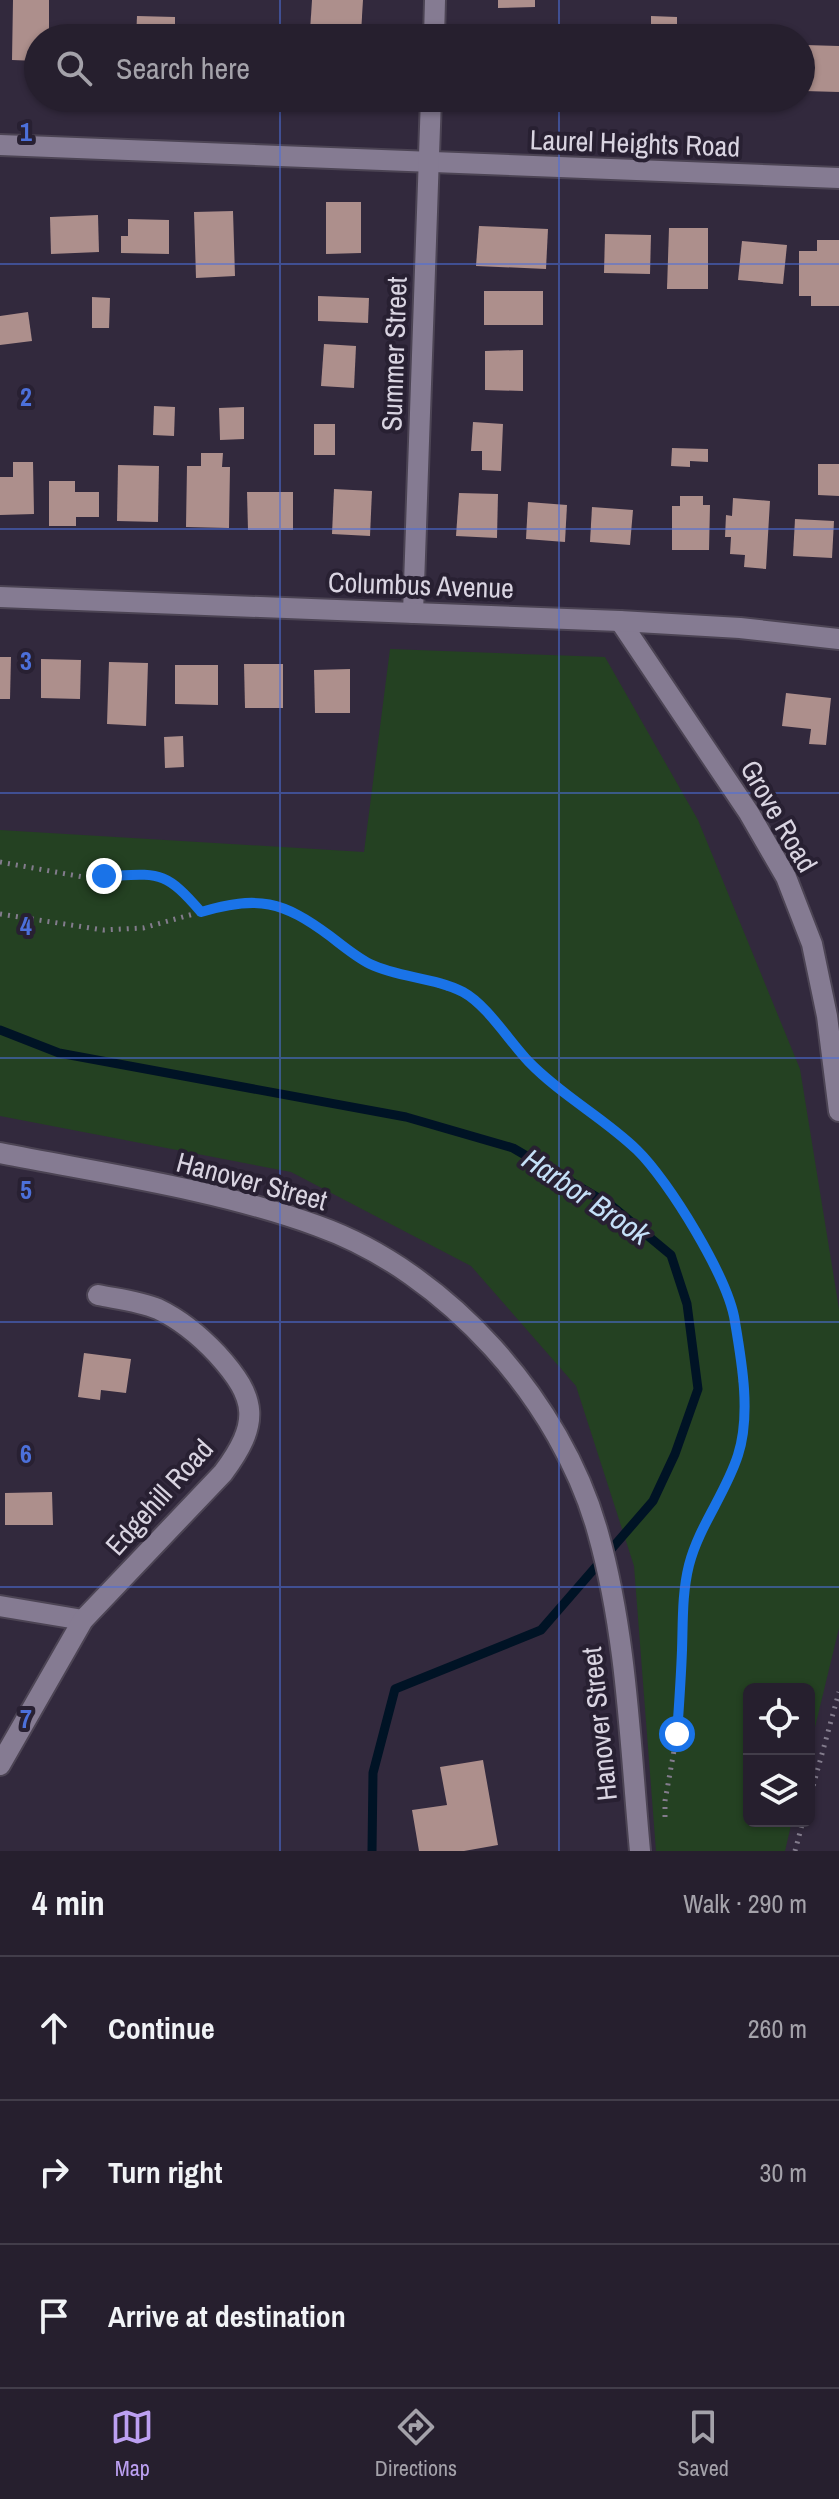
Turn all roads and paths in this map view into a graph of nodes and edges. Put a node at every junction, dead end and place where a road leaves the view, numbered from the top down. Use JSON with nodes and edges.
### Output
{"nodes":[{"id":1,"x":435,"y":0,"type":"edge"},
{"id":2,"x":434,"y":24,"type":"edge"},
{"id":3,"x":431,"y":112,"type":"edge"},
{"id":4,"x":0,"y":145,"type":"edge"},
{"id":5,"x":429,"y":163,"type":"junction"},
{"id":6,"x":839,"y":178,"type":"edge"},
{"id":7,"x":0,"y":597,"type":"edge"},
{"id":8,"x":413,"y":613,"type":"junction"},
{"id":9,"x":620,"y":621,"type":"junction"},
{"id":10,"x":839,"y":639,"type":"edge"},
{"id":11,"x":0,"y":862,"type":"edge"},
{"id":12,"x":201,"y":912,"type":"junction"},
{"id":13,"x":0,"y":914,"type":"edge"},
{"id":14,"x":839,"y":1110,"type":"edge"},
{"id":15,"x":0,"y":1153,"type":"edge"},
{"id":16,"x":98,"y":1295,"type":"dead end"},
{"id":17,"x":0,"y":1606,"type":"edge"},
{"id":18,"x":83,"y":1620,"type":"junction"},
{"id":19,"x":839,"y":1692,"type":"edge"},
{"id":20,"x":0,"y":1765,"type":"edge"},
{"id":21,"x":815,"y":1779,"type":"edge"},
{"id":22,"x":665,"y":1824,"type":"dead end"},
{"id":23,"x":801,"y":1827,"type":"edge"},
{"id":24,"x":640,"y":1851,"type":"edge"},
{"id":25,"x":795,"y":1851,"type":"edge"}],
"edges":[{"from":1,"to":2,"type":"street"},
{"from":3,"to":5,"type":"street","name":"Summer Street"},
{"from":4,"to":5,"type":"street","name":"Laurel Heights Road"},
{"from":5,"to":6,"type":"street","name":"Laurel Heights Road"},
{"from":5,"to":8,"type":"street","name":"Summer Street"},
{"from":7,"to":8,"type":"street","name":"Columbus Avenue"},
{"from":8,"to":9,"type":"street","name":"Columbus Avenue"},
{"from":9,"to":10,"type":"street","name":"Columbus Avenue"},
{"from":9,"to":14,"type":"street","name":"Grove Road"},
{"from":11,"to":12,"type":"path"},
{"from":12,"to":13,"type":"path"},
{"from":12,"to":22,"type":"path"},
{"from":15,"to":24,"type":"street","name":"Hanover Street"},
{"from":16,"to":18,"type":"street","name":"Edgehill Road"},
{"from":17,"to":18,"type":"street"},
{"from":18,"to":20,"type":"street","name":"Edgehill Road"},
{"from":19,"to":21,"type":"path"},
{"from":23,"to":25,"type":"path"}]}
